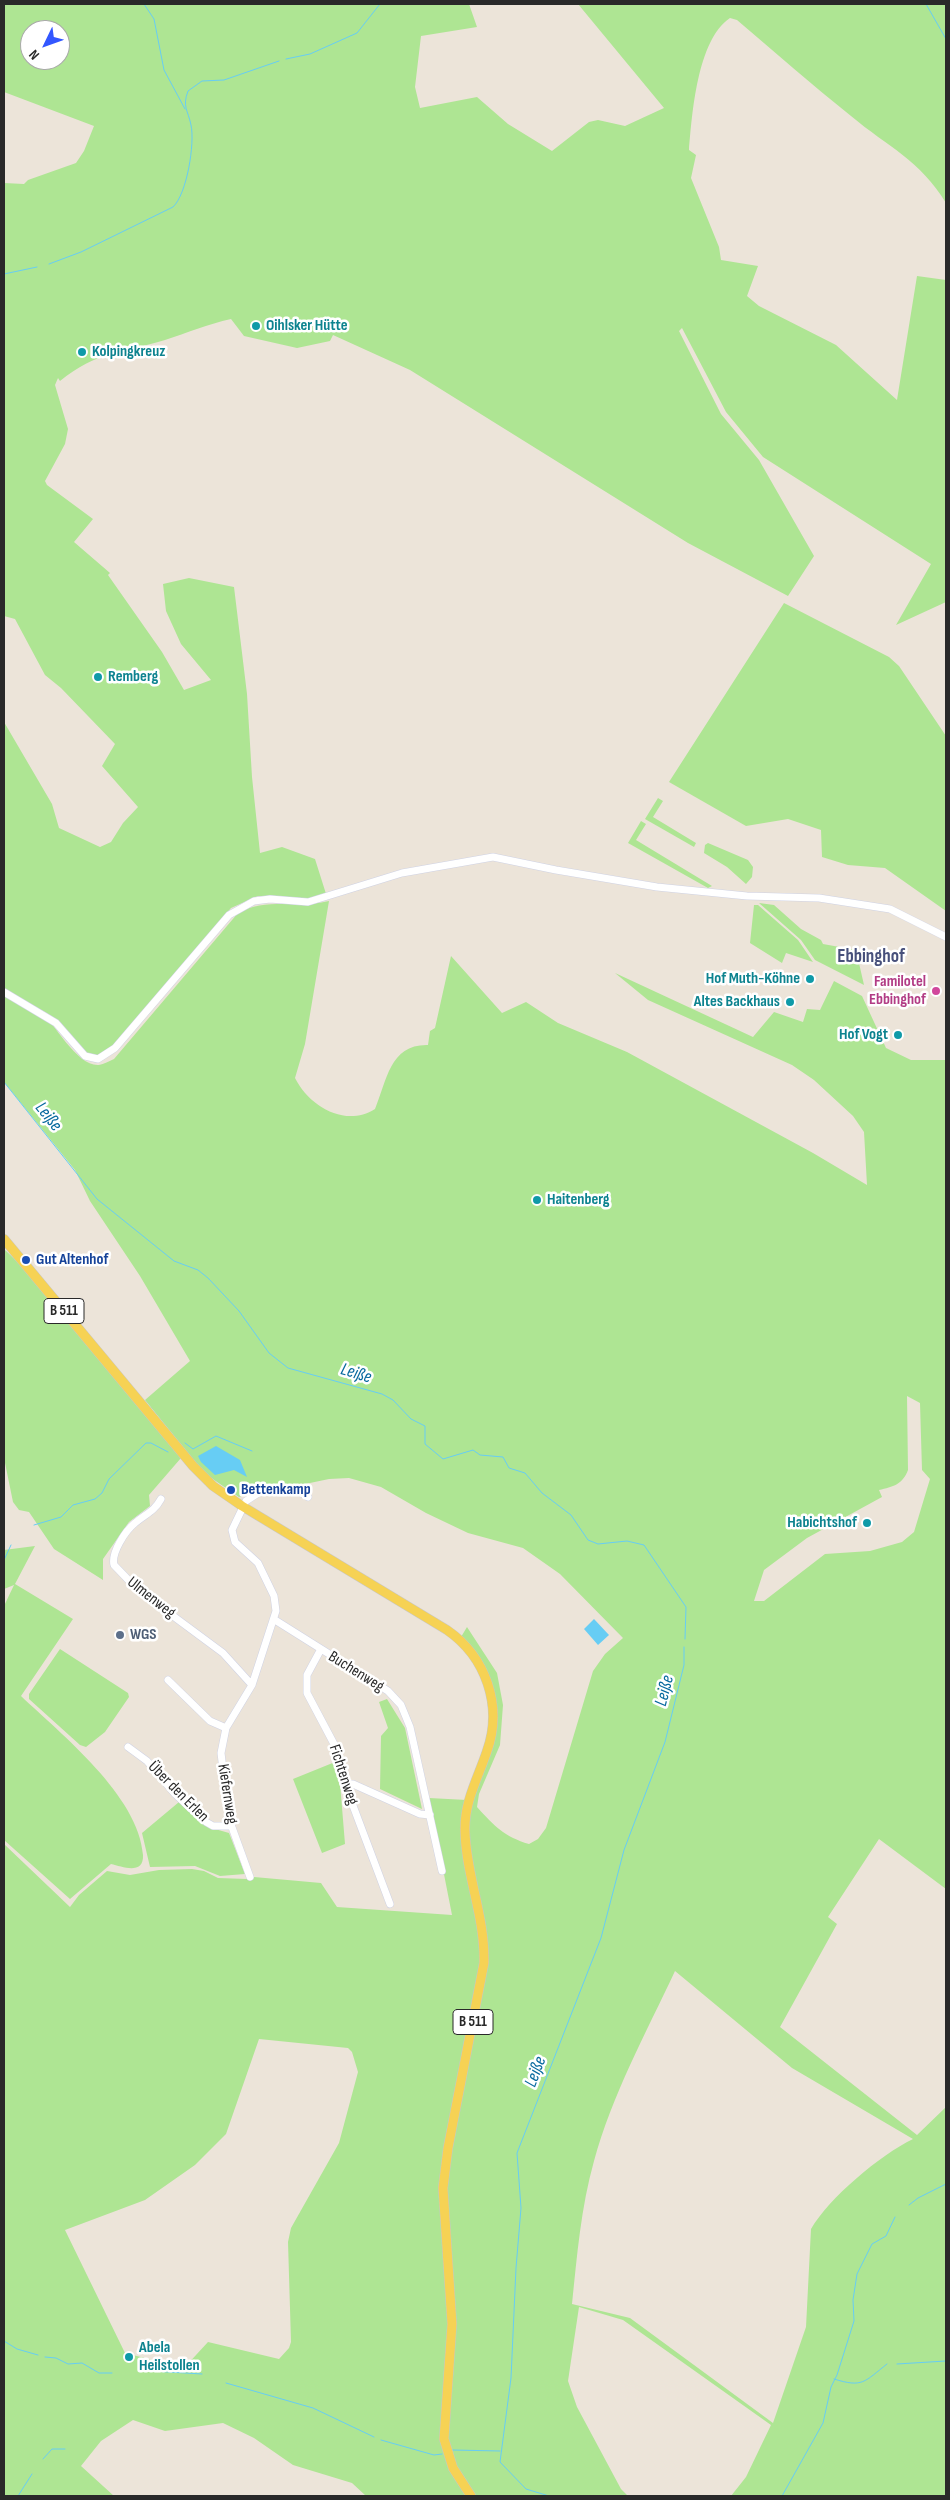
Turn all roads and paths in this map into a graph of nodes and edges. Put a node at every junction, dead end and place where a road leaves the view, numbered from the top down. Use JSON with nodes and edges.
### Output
{"nodes":[{"id":1,"x":946,"y":937,"type":"edge"},
{"id":2,"x":4,"y":992,"type":"edge"},
{"id":3,"x":4,"y":1239,"type":"edge"},
{"id":4,"x":308,"y":1496,"type":"dead end"},
{"id":5,"x":161,"y":1499,"type":"dead end"},
{"id":6,"x":242,"y":1506,"type":"junction"},
{"id":7,"x":274,"y":1620,"type":"junction"},
{"id":8,"x":321,"y":1649,"type":"junction"},
{"id":9,"x":168,"y":1680,"type":"dead end"},
{"id":10,"x":252,"y":1685,"type":"junction"},
{"id":11,"x":226,"y":1728,"type":"junction"},
{"id":12,"x":128,"y":1747,"type":"dead end"},
{"id":13,"x":345,"y":1784,"type":"junction"},
{"id":14,"x":430,"y":1815,"type":"junction"},
{"id":15,"x":231,"y":1826,"type":"junction"},
{"id":16,"x":442,"y":1871,"type":"dead end"},
{"id":17,"x":250,"y":1877,"type":"dead end"},
{"id":18,"x":390,"y":1904,"type":"dead end"},
{"id":19,"x":471,"y":2496,"type":"edge"}],
"edges":[{"from":1,"to":2,"type":"street"},
{"from":3,"to":6,"type":"main road","number":"B 511"},
{"from":4,"to":6,"type":"street"},
{"from":5,"to":10,"type":"street","name":"Ulmenweg"},
{"from":6,"to":7,"type":"street"},
{"from":6,"to":19,"type":"main road","number":"B 511"},
{"from":7,"to":8,"type":"street","name":"Buchenweg"},
{"from":7,"to":10,"type":"street","name":"Kiefernweg"},
{"from":8,"to":13,"type":"street","name":"Fichtenweg"},
{"from":8,"to":14,"type":"street","name":"Buchenweg"},
{"from":9,"to":11,"type":"street"},
{"from":10,"to":11,"type":"street","name":"Kiefernweg"},
{"from":11,"to":15,"type":"street","name":"Kiefernweg"},
{"from":12,"to":15,"type":"street","name":"Über den Erlen"},
{"from":13,"to":14,"type":"street"},
{"from":13,"to":18,"type":"street","name":"Fichtenweg"},
{"from":14,"to":16,"type":"street","name":"Buchenweg"},
{"from":15,"to":17,"type":"street","name":"Kiefernweg"}]}
